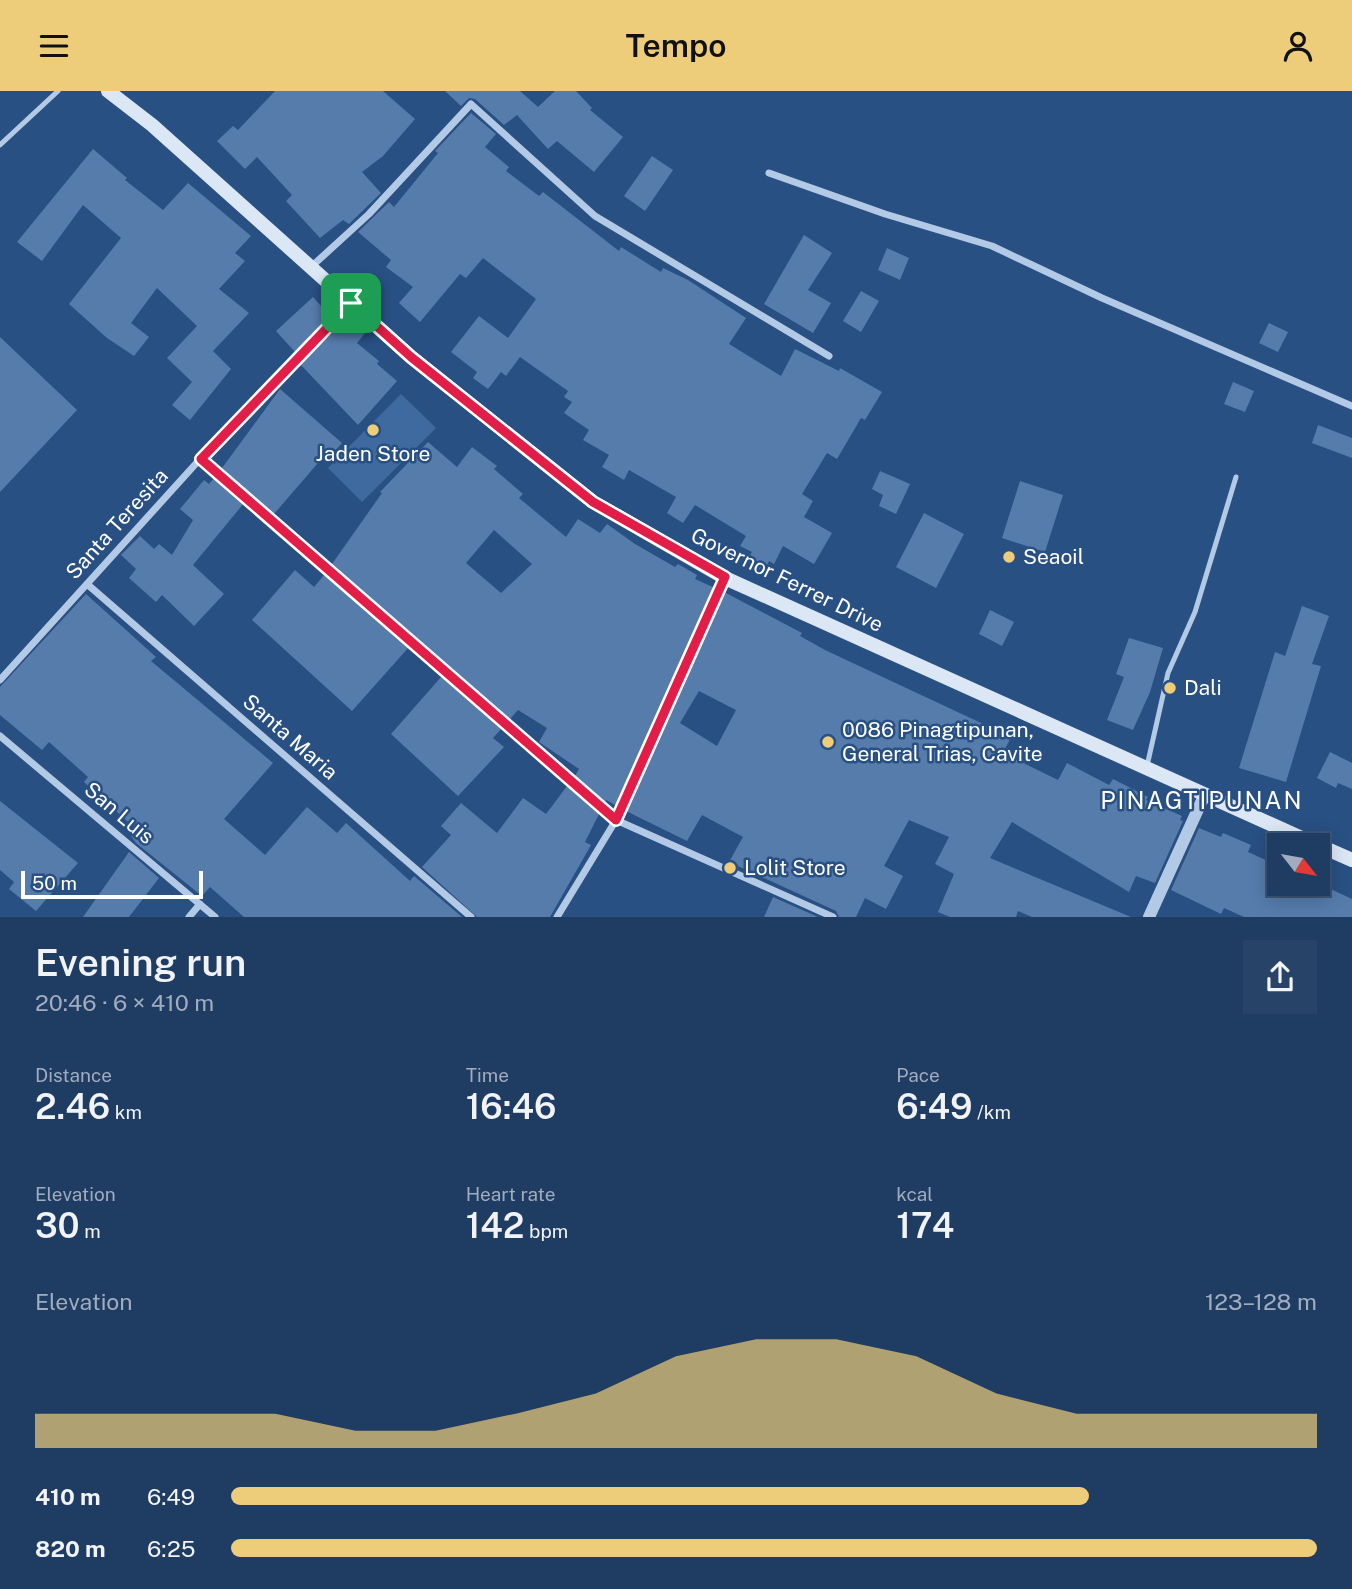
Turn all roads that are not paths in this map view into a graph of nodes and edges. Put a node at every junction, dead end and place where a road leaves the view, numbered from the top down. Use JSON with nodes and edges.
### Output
{"nodes":[{"id":1,"x":58,"y":91,"type":"edge"},
{"id":2,"x":108,"y":91,"type":"edge"},
{"id":3,"x":0,"y":145,"type":"edge"},
{"id":4,"x":769,"y":173,"type":"dead end"},
{"id":5,"x":311,"y":267,"type":"junction"},
{"id":6,"x":351,"y":303,"type":"junction"},
{"id":7,"x":829,"y":356,"type":"dead end"},
{"id":8,"x":1352,"y":406,"type":"edge"},
{"id":9,"x":201,"y":459,"type":"junction"},
{"id":10,"x":1236,"y":477,"type":"dead end"},
{"id":11,"x":725,"y":577,"type":"junction"},
{"id":12,"x":87,"y":584,"type":"junction"},
{"id":13,"x":0,"y":680,"type":"edge"},
{"id":14,"x":0,"y":736,"type":"edge"},
{"id":15,"x":1146,"y":769,"type":"junction"},
{"id":16,"x":1204,"y":796,"type":"junction"},
{"id":17,"x":616,"y":820,"type":"junction"},
{"id":18,"x":1290,"y":833,"type":"edge"},
{"id":19,"x":1330,"y":850,"type":"edge"},
{"id":20,"x":1352,"y":860,"type":"edge"},
{"id":21,"x":200,"y":904,"type":"junction"},
{"id":22,"x":190,"y":917,"type":"edge"},
{"id":23,"x":215,"y":917,"type":"edge"},
{"id":24,"x":471,"y":917,"type":"edge"},
{"id":25,"x":557,"y":917,"type":"edge"},
{"id":26,"x":833,"y":917,"type":"edge"},
{"id":27,"x":1149,"y":917,"type":"edge"}],
"edges":[{"from":1,"to":3,"type":"lane"},
{"from":2,"to":5,"type":"main road","name":"Governor Ferrer Drive"},
{"from":4,"to":8,"type":"street"},
{"from":5,"to":6,"type":"main road","name":"Governor Ferrer Drive"},
{"from":5,"to":7,"type":"street"},
{"from":6,"to":9,"type":"street","name":"Santa Teresita"},
{"from":6,"to":11,"type":"main road","name":"Governor Ferrer Drive"},
{"from":9,"to":12,"type":"street","name":"Santa Teresita"},
{"from":9,"to":17,"type":"street"},
{"from":10,"to":15,"type":"lane"},
{"from":11,"to":15,"type":"main road","name":"Governor Ferrer Drive"},
{"from":11,"to":17,"type":"lane"},
{"from":12,"to":13,"type":"street","name":"Santa Teresita"},
{"from":12,"to":24,"type":"street","name":"Santa Maria"},
{"from":14,"to":21,"type":"street","name":"San Luis"},
{"from":15,"to":16,"type":"main road","name":"Governor Ferrer Drive"},
{"from":16,"to":18,"type":"main road","name":"Governor Ferrer Drive"},
{"from":16,"to":27,"type":"street"},
{"from":17,"to":25,"type":"street"},
{"from":17,"to":26,"type":"street"},
{"from":19,"to":20,"type":"main road","name":"Governor Ferrer Drive"},
{"from":21,"to":22,"type":"street"},
{"from":21,"to":23,"type":"street","name":"San Luis"}]}
